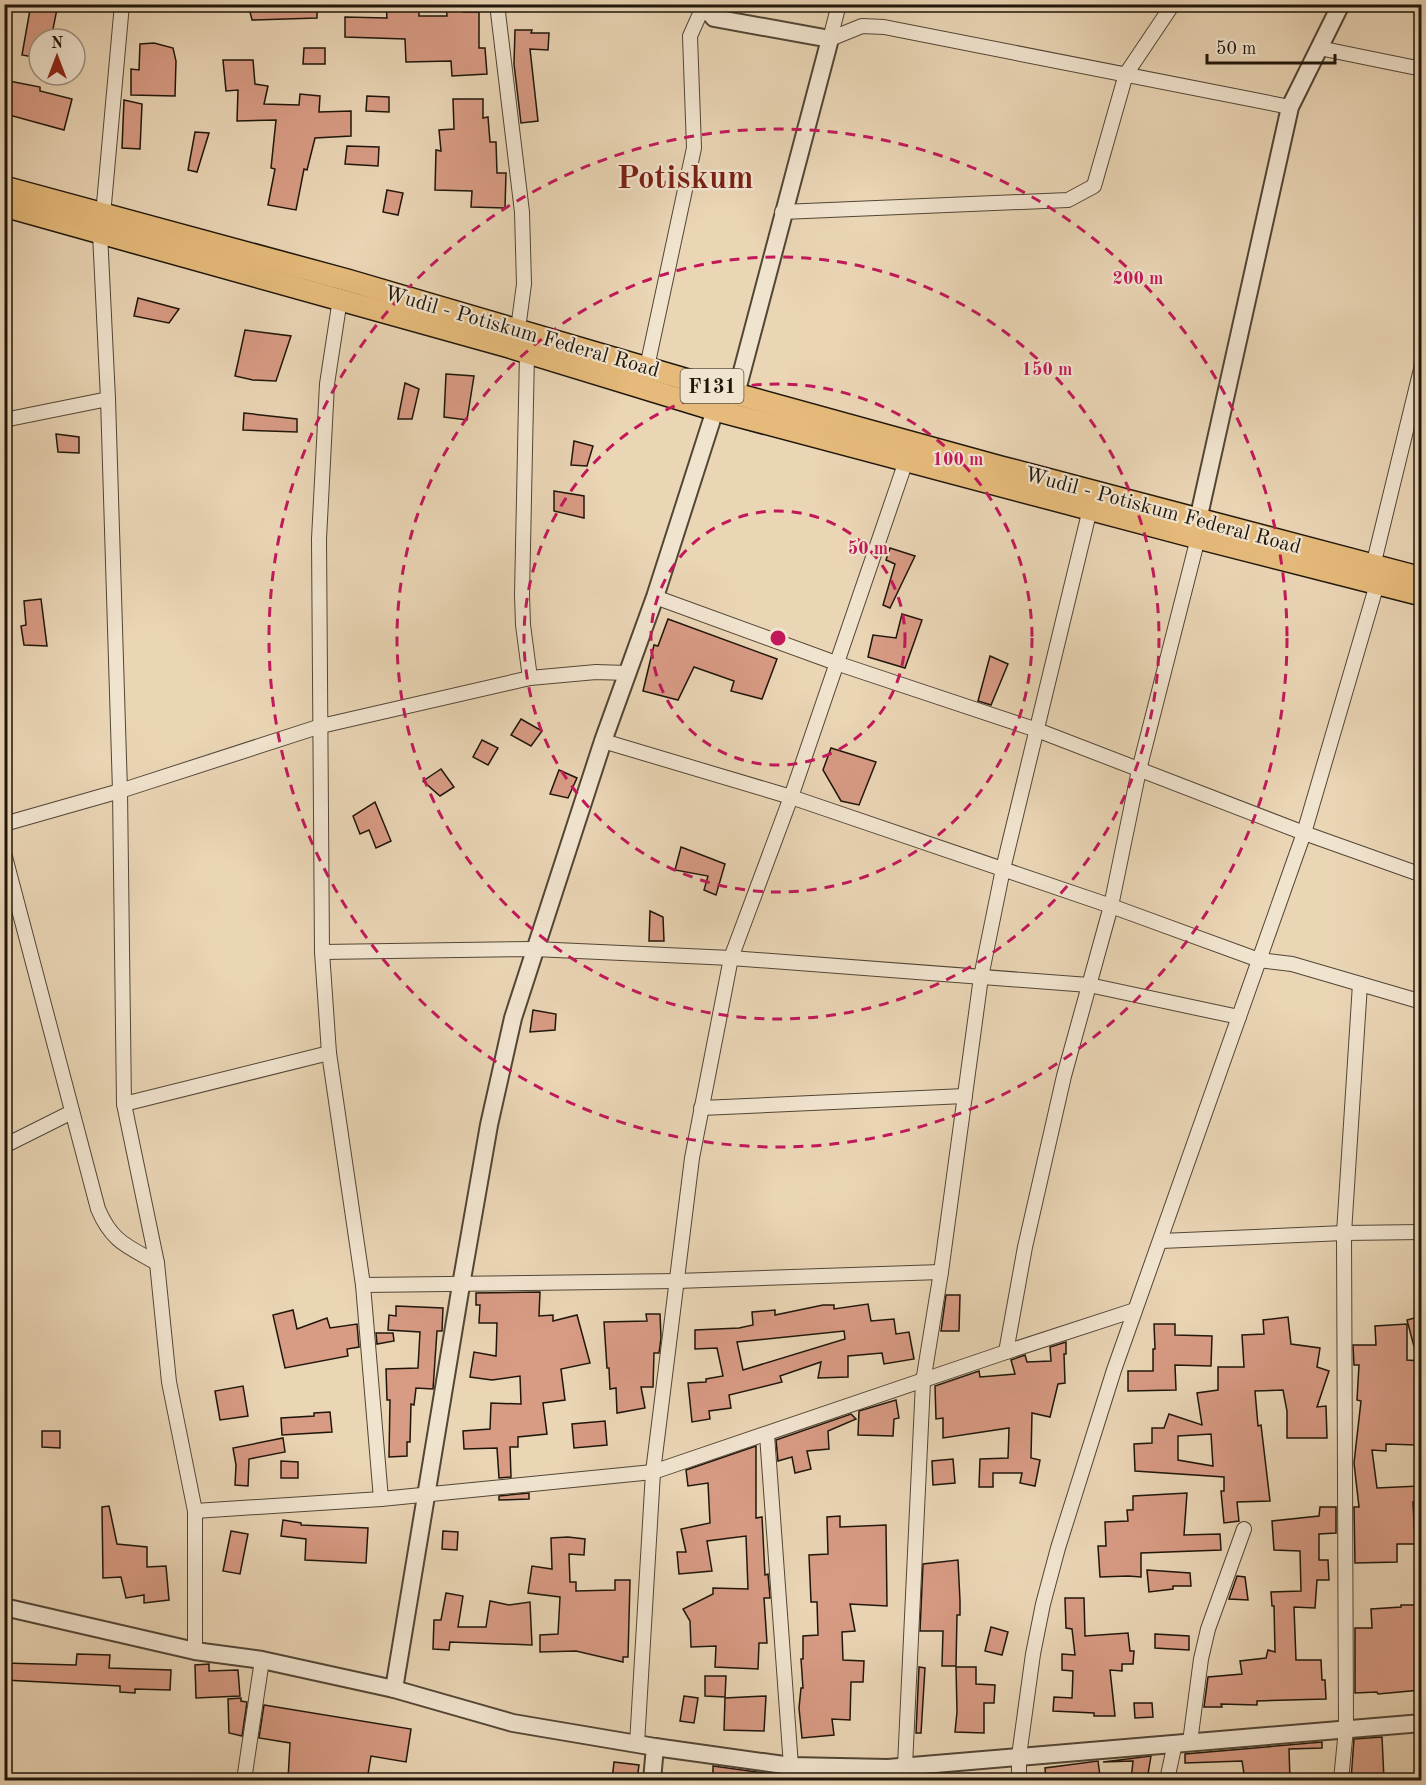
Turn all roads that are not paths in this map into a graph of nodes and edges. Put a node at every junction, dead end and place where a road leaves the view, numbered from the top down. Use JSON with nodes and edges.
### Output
{"nodes":[{"id":1,"x":122,"y":4,"type":"edge"},
{"id":2,"x":497,"y":4,"type":"edge"},
{"id":3,"x":839,"y":4,"type":"edge"},
{"id":4,"x":1173,"y":4,"type":"edge"},
{"id":5,"x":1341,"y":4,"type":"edge"},
{"id":6,"x":702,"y":6,"type":"edge"},
{"id":7,"x":830,"y":39,"type":"junction"},
{"id":8,"x":1319,"y":48,"type":"junction"},
{"id":9,"x":1422,"y":69,"type":"edge"},
{"id":10,"x":1126,"y":74,"type":"junction"},
{"id":11,"x":1290,"y":107,"type":"junction"},
{"id":12,"x":4,"y":187,"type":"edge"},
{"id":13,"x":4,"y":206,"type":"edge"},
{"id":14,"x":783,"y":211,"type":"junction"},
{"id":15,"x":101,"y":224,"type":"junction"},
{"id":16,"x":340,"y":299,"type":"junction"},
{"id":17,"x":518,"y":329,"type":"junction"},
{"id":18,"x":527,"y":353,"type":"junction"},
{"id":19,"x":1422,"y":365,"type":"edge"},
{"id":20,"x":647,"y":367,"type":"junction"},
{"id":21,"x":736,"y":394,"type":"junction"},
{"id":22,"x":108,"y":399,"type":"junction"},
{"id":23,"x":715,"y":410,"type":"junction"},
{"id":24,"x":4,"y":420,"type":"edge"},
{"id":25,"x":906,"y":461,"type":"junction"},
{"id":26,"x":1090,"y":509,"type":"junction"},
{"id":27,"x":1198,"y":529,"type":"junction"},
{"id":28,"x":1375,"y":575,"type":"junction"},
{"id":29,"x":1422,"y":578,"type":"edge"},
{"id":30,"x":1422,"y":595,"type":"edge"},
{"id":31,"x":655,"y":597,"type":"junction"},
{"id":32,"x":836,"y":663,"type":"junction"},
{"id":33,"x":627,"y":673,"type":"junction"},
{"id":34,"x":530,"y":678,"type":"junction"},
{"id":35,"x":321,"y":726,"type":"junction"},
{"id":36,"x":1037,"y":730,"type":"junction"},
{"id":37,"x":603,"y":741,"type":"junction"},
{"id":38,"x":1139,"y":770,"type":"junction"},
{"id":39,"x":120,"y":791,"type":"junction"},
{"id":40,"x":791,"y":797,"type":"junction"},
{"id":41,"x":4,"y":824,"type":"edge"},
{"id":42,"x":1304,"y":833,"type":"junction"},
{"id":43,"x":4,"y":853,"type":"edge"},
{"id":44,"x":1003,"y":869,"type":"junction"},
{"id":45,"x":1422,"y":875,"type":"edge"},
{"id":46,"x":1111,"y":906,"type":"junction"},
{"id":47,"x":534,"y":949,"type":"junction"},
{"id":48,"x":322,"y":952,"type":"junction"},
{"id":49,"x":731,"y":958,"type":"junction"},
{"id":50,"x":1259,"y":960,"type":"junction"},
{"id":51,"x":981,"y":977,"type":"junction"},
{"id":52,"x":1360,"y":984,"type":"junction"},
{"id":53,"x":1089,"y":985,"type":"junction"},
{"id":54,"x":1422,"y":1002,"type":"edge"},
{"id":55,"x":1239,"y":1017,"type":"junction"},
{"id":56,"x":329,"y":1053,"type":"junction"},
{"id":57,"x":964,"y":1096,"type":"junction"},
{"id":58,"x":124,"y":1104,"type":"junction"},
{"id":59,"x":701,"y":1108,"type":"junction"},
{"id":60,"x":72,"y":1112,"type":"junction"},
{"id":61,"x":4,"y":1146,"type":"edge"},
{"id":62,"x":1422,"y":1232,"type":"edge"},
{"id":63,"x":1344,"y":1233,"type":"junction"},
{"id":64,"x":1161,"y":1241,"type":"junction"},
{"id":65,"x":157,"y":1263,"type":"junction"},
{"id":66,"x":941,"y":1272,"type":"junction"},
{"id":67,"x":677,"y":1281,"type":"junction"},
{"id":68,"x":460,"y":1284,"type":"junction"},
{"id":69,"x":363,"y":1285,"type":"junction"},
{"id":70,"x":1135,"y":1310,"type":"junction"},
{"id":71,"x":1006,"y":1352,"type":"junction"},
{"id":72,"x":923,"y":1382,"type":"junction"},
{"id":73,"x":767,"y":1435,"type":"junction"},
{"id":74,"x":654,"y":1472,"type":"junction"},
{"id":75,"x":426,"y":1494,"type":"junction"},
{"id":76,"x":381,"y":1499,"type":"junction"},
{"id":77,"x":195,"y":1511,"type":"junction"},
{"id":78,"x":1244,"y":1529,"type":"dead end"},
{"id":79,"x":4,"y":1607,"type":"edge"},
{"id":80,"x":195,"y":1651,"type":"junction"},
{"id":81,"x":262,"y":1660,"type":"junction"},
{"id":82,"x":394,"y":1689,"type":"junction"},
{"id":83,"x":1422,"y":1723,"type":"edge"},
{"id":84,"x":1346,"y":1729,"type":"junction"},
{"id":85,"x":1182,"y":1743,"type":"junction"},
{"id":86,"x":637,"y":1744,"type":"junction"},
{"id":87,"x":655,"y":1747,"type":"junction"},
{"id":88,"x":1019,"y":1756,"type":"junction"},
{"id":89,"x":905,"y":1766,"type":"junction"},
{"id":90,"x":791,"y":1773,"type":"edge"},
{"id":91,"x":888,"y":1774,"type":"edge"},
{"id":92,"x":244,"y":1780,"type":"edge"},
{"id":93,"x":652,"y":1780,"type":"edge"},
{"id":94,"x":1019,"y":1780,"type":"edge"},
{"id":95,"x":1167,"y":1780,"type":"edge"},
{"id":96,"x":1341,"y":1780,"type":"edge"}],
"edges":[{"from":1,"to":15,"type":"street"},
{"from":2,"to":17,"type":"street"},
{"from":3,"to":7,"type":"street"},
{"from":4,"to":10,"type":"street"},
{"from":5,"to":8,"type":"street"},
{"from":6,"to":7,"type":"street"},
{"from":6,"to":20,"type":"street"},
{"from":7,"to":10,"type":"street"},
{"from":7,"to":14,"type":"street"},
{"from":8,"to":9,"type":"street"},
{"from":8,"to":11,"type":"street"},
{"from":10,"to":11,"type":"street"},
{"from":10,"to":14,"type":"street"},
{"from":11,"to":27,"type":"street"},
{"from":12,"to":15,"type":"main road","name":"Wudil - Potiskum Federal Road","number":"F131"},
{"from":13,"to":15,"type":"main road","name":"Wudil - Potiskum Federal Road","number":"F131"},
{"from":14,"to":21,"type":"street"},
{"from":15,"to":16,"type":"main road","name":"Wudil - Potiskum Federal Road","number":"F131"},
{"from":15,"to":17,"type":"main road","name":"Wudil - Potiskum Federal Road","number":"F131"},
{"from":15,"to":22,"type":"street"},
{"from":16,"to":18,"type":"main road","name":"Wudil - Potiskum Federal Road","number":"F131"},
{"from":16,"to":35,"type":"street"},
{"from":17,"to":20,"type":"main road","name":"Wudil - Potiskum Federal Road","number":"F131"},
{"from":18,"to":23,"type":"main road","name":"Wudil - Potiskum Federal Road","number":"F131"},
{"from":18,"to":34,"type":"street"},
{"from":19,"to":28,"type":"street"},
{"from":20,"to":21,"type":"main road","name":"Wudil - Potiskum Federal Road","number":"F131"},
{"from":21,"to":23,"type":"street"},
{"from":21,"to":27,"type":"main road","name":"Wudil - Potiskum Federal Road","number":"F131"},
{"from":22,"to":24,"type":"street"},
{"from":22,"to":39,"type":"street"},
{"from":23,"to":25,"type":"main road","name":"Wudil - Potiskum Federal Road","number":"F131"},
{"from":23,"to":31,"type":"street"},
{"from":25,"to":26,"type":"main road","name":"Wudil - Potiskum Federal Road","number":"F131"},
{"from":25,"to":32,"type":"street"},
{"from":26,"to":27,"type":"main road","name":"Wudil - Potiskum Federal Road","number":"F131"},
{"from":26,"to":36,"type":"street"},
{"from":27,"to":28,"type":"main road","name":"Wudil - Potiskum Federal Road","number":"F131"},
{"from":27,"to":38,"type":"street"},
{"from":28,"to":29,"type":"main road","name":"Wudil - Potiskum Federal Road","number":"F131"},
{"from":28,"to":30,"type":"main road","name":"Wudil - Potiskum Federal Road","number":"F131"},
{"from":28,"to":42,"type":"street"},
{"from":31,"to":32,"type":"street"},
{"from":31,"to":33,"type":"street"},
{"from":32,"to":36,"type":"street"},
{"from":32,"to":40,"type":"street"},
{"from":33,"to":34,"type":"street"},
{"from":33,"to":37,"type":"street"},
{"from":34,"to":35,"type":"street"},
{"from":35,"to":39,"type":"street"},
{"from":35,"to":48,"type":"street"},
{"from":36,"to":38,"type":"street"},
{"from":36,"to":44,"type":"street"},
{"from":37,"to":40,"type":"street"},
{"from":37,"to":47,"type":"street"},
{"from":38,"to":42,"type":"street"},
{"from":38,"to":46,"type":"street"},
{"from":39,"to":41,"type":"street"},
{"from":39,"to":58,"type":"street"},
{"from":40,"to":44,"type":"street"},
{"from":40,"to":49,"type":"street"},
{"from":42,"to":45,"type":"street"},
{"from":42,"to":50,"type":"street"},
{"from":43,"to":60,"type":"street"},
{"from":44,"to":46,"type":"street"},
{"from":44,"to":51,"type":"street"},
{"from":46,"to":50,"type":"street"},
{"from":46,"to":53,"type":"street"},
{"from":47,"to":48,"type":"street"},
{"from":47,"to":49,"type":"street"},
{"from":47,"to":68,"type":"street"},
{"from":48,"to":56,"type":"street"},
{"from":49,"to":51,"type":"street"},
{"from":49,"to":59,"type":"street"},
{"from":50,"to":52,"type":"street"},
{"from":50,"to":55,"type":"street"},
{"from":51,"to":53,"type":"street"},
{"from":51,"to":57,"type":"street"},
{"from":52,"to":54,"type":"street"},
{"from":52,"to":63,"type":"street"},
{"from":53,"to":55,"type":"street"},
{"from":53,"to":71,"type":"street"},
{"from":55,"to":64,"type":"street"},
{"from":56,"to":58,"type":"street"},
{"from":56,"to":69,"type":"street"},
{"from":57,"to":59,"type":"street"},
{"from":57,"to":66,"type":"street"},
{"from":58,"to":65,"type":"street"},
{"from":59,"to":67,"type":"street"},
{"from":60,"to":61,"type":"street"},
{"from":60,"to":65,"type":"street"},
{"from":62,"to":63,"type":"street"},
{"from":63,"to":64,"type":"street"},
{"from":63,"to":84,"type":"street"},
{"from":64,"to":70,"type":"street"},
{"from":65,"to":77,"type":"street"},
{"from":66,"to":67,"type":"street"},
{"from":66,"to":72,"type":"street"},
{"from":67,"to":68,"type":"street"},
{"from":67,"to":74,"type":"street"},
{"from":68,"to":69,"type":"street"},
{"from":68,"to":75,"type":"street"},
{"from":69,"to":76,"type":"street"},
{"from":70,"to":71,"type":"street"},
{"from":70,"to":88,"type":"street"},
{"from":71,"to":72,"type":"street"},
{"from":72,"to":73,"type":"street"},
{"from":72,"to":89,"type":"street"},
{"from":73,"to":74,"type":"street"},
{"from":73,"to":90,"type":"street"},
{"from":74,"to":75,"type":"street"},
{"from":74,"to":86,"type":"street"},
{"from":75,"to":76,"type":"street"},
{"from":75,"to":82,"type":"street"},
{"from":76,"to":77,"type":"street"},
{"from":77,"to":80,"type":"street"},
{"from":78,"to":85,"type":"street"},
{"from":79,"to":80,"type":"street"},
{"from":80,"to":81,"type":"street"},
{"from":81,"to":82,"type":"street"},
{"from":81,"to":92,"type":"street"},
{"from":82,"to":86,"type":"street"},
{"from":83,"to":84,"type":"street"},
{"from":84,"to":85,"type":"street"},
{"from":84,"to":96,"type":"street"},
{"from":85,"to":88,"type":"street"},
{"from":85,"to":95,"type":"street"},
{"from":86,"to":87,"type":"street"},
{"from":87,"to":90,"type":"street"},
{"from":87,"to":93,"type":"street"},
{"from":88,"to":89,"type":"street"},
{"from":88,"to":94,"type":"street"},
{"from":89,"to":91,"type":"street"},
{"from":90,"to":91,"type":"street"}]}
